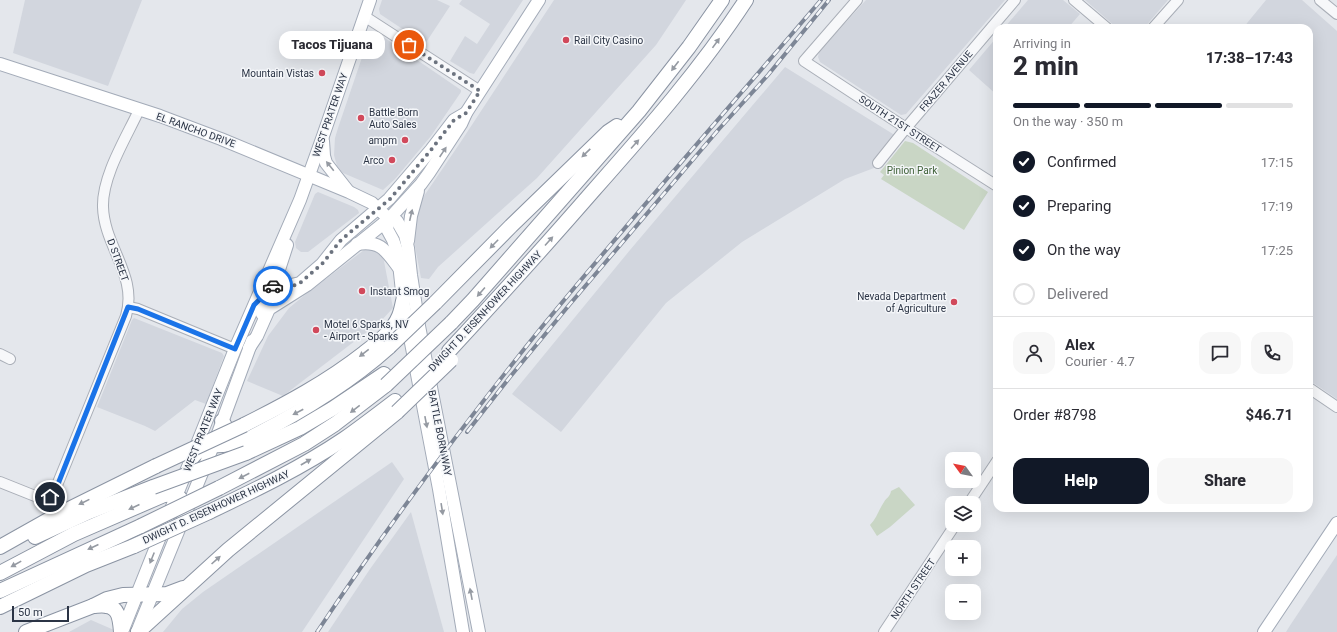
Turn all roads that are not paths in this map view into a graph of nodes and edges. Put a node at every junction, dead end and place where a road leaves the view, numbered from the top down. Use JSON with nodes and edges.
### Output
{"nodes":[{"id":1,"x":370,"y":0,"type":"edge"},
{"id":2,"x":539,"y":0,"type":"edge"},
{"id":3,"x":722,"y":0,"type":"edge"},
{"id":4,"x":746,"y":0,"type":"edge"},
{"id":5,"x":752,"y":0,"type":"edge"},
{"id":6,"x":857,"y":0,"type":"edge"},
{"id":7,"x":1015,"y":0,"type":"edge"},
{"id":8,"x":1074,"y":0,"type":"edge"},
{"id":9,"x":1178,"y":0,"type":"edge"},
{"id":10,"x":1320,"y":0,"type":"edge"},
{"id":11,"x":1336,"y":10,"type":"edge"},
{"id":12,"x":737,"y":13,"type":"junction"},
{"id":13,"x":364,"y":16,"type":"junction"},
{"id":14,"x":995,"y":24,"type":"edge"},
{"id":15,"x":1102,"y":24,"type":"edge"},
{"id":16,"x":1157,"y":24,"type":"edge"},
{"id":17,"x":993,"y":26,"type":"edge"},
{"id":18,"x":0,"y":64,"type":"edge"},
{"id":19,"x":14,"y":68,"type":"junction"},
{"id":20,"x":0,"y":70,"type":"edge"},
{"id":21,"x":480,"y":91,"type":"junction"},
{"id":22,"x":139,"y":110,"type":"junction"},
{"id":23,"x":639,"y":111,"type":"junction"},
{"id":24,"x":466,"y":113,"type":"junction"},
{"id":25,"x":906,"y":128,"type":"junction"},
{"id":26,"x":323,"y":136,"type":"junction"},
{"id":27,"x":878,"y":163,"type":"dead end"},
{"id":28,"x":309,"y":175,"type":"junction"},
{"id":29,"x":993,"y":183,"type":"edge"},
{"id":30,"x":421,"y":184,"type":"junction"},
{"id":31,"x":349,"y":192,"type":"junction"},
{"id":32,"x":384,"y":214,"type":"junction"},
{"id":33,"x":287,"y":230,"type":"junction"},
{"id":34,"x":357,"y":244,"type":"junction"},
{"id":35,"x":408,"y":248,"type":"junction"},
{"id":36,"x":399,"y":268,"type":"junction"},
{"id":37,"x":274,"y":285,"type":"junction"},
{"id":38,"x":403,"y":301,"type":"junction"},
{"id":39,"x":254,"y":305,"type":"junction"},
{"id":40,"x":128,"y":307,"type":"junction"},
{"id":41,"x":249,"y":348,"type":"junction"},
{"id":42,"x":235,"y":349,"type":"junction"},
{"id":43,"x":0,"y":354,"type":"edge"},
{"id":44,"x":10,"y":359,"type":"dead end"},
{"id":45,"x":385,"y":379,"type":"junction"},
{"id":46,"x":1313,"y":391,"type":"edge"},
{"id":47,"x":396,"y":406,"type":"junction"},
{"id":48,"x":1337,"y":407,"type":"edge"},
{"id":49,"x":222,"y":421,"type":"junction"},
{"id":50,"x":265,"y":429,"type":"junction"},
{"id":51,"x":213,"y":445,"type":"junction"},
{"id":52,"x":191,"y":459,"type":"junction"},
{"id":53,"x":993,"y":467,"type":"edge"},
{"id":54,"x":0,"y":482,"type":"edge"},
{"id":55,"x":176,"y":496,"type":"junction"},
{"id":56,"x":974,"y":496,"type":"edge"},
{"id":57,"x":186,"y":513,"type":"junction"},
{"id":58,"x":1337,"y":523,"type":"edge"},
{"id":59,"x":950,"y":532,"type":"edge"},
{"id":60,"x":0,"y":547,"type":"edge"},
{"id":61,"x":0,"y":556,"type":"edge"},
{"id":62,"x":0,"y":572,"type":"edge"},
{"id":63,"x":187,"y":586,"type":"junction"},
{"id":64,"x":0,"y":591,"type":"edge"},
{"id":65,"x":153,"y":594,"type":"junction"},
{"id":66,"x":137,"y":596,"type":"junction"},
{"id":67,"x":93,"y":606,"type":"junction"},
{"id":68,"x":0,"y":607,"type":"edge"},
{"id":69,"x":26,"y":632,"type":"edge"},
{"id":70,"x":122,"y":632,"type":"edge"},
{"id":71,"x":138,"y":632,"type":"edge"},
{"id":72,"x":463,"y":632,"type":"edge"},
{"id":73,"x":479,"y":632,"type":"edge"},
{"id":74,"x":884,"y":632,"type":"edge"},
{"id":75,"x":1264,"y":632,"type":"edge"}],
"edges":[{"from":1,"to":13,"type":"main road","name":"WEST PRATER WAY"},
{"from":2,"to":21,"type":"main road"},
{"from":3,"to":23,"type":"highway","name":"DWIGHT D. EISENHOWER HIGHWAY","one_way":true},
{"from":4,"to":12,"type":"highway","name":"DWIGHT D. EISENHOWER HIGHWAY"},
{"from":5,"to":12,"type":"highway"},
{"from":6,"to":25,"type":"street","name":"SOUTH 21ST STREET"},
{"from":7,"to":14,"type":"street","name":"FRAZER AVENUE"},
{"from":8,"to":15,"type":"street"},
{"from":9,"to":16,"type":"street"},
{"from":10,"to":11,"type":"street"},
{"from":47,"to":12,"type":"highway","name":"DWIGHT D. EISENHOWER HIGHWAY","one_way":true},
{"from":13,"to":21,"type":"street"},
{"from":13,"to":26,"type":"main road","name":"WEST PRATER WAY"},
{"from":17,"to":25,"type":"street","name":"FRAZER AVENUE"},
{"from":18,"to":19,"type":"main road","name":"EL RANCHO DRIVE"},
{"from":19,"to":20,"type":"main road"},
{"from":19,"to":22,"type":"main road","name":"EL RANCHO DRIVE"},
{"from":21,"to":24,"type":"main road"},
{"from":22,"to":28,"type":"main road","name":"EL RANCHO DRIVE"},
{"from":22,"to":40,"type":"street","name":"D STREET"},
{"from":23,"to":45,"type":"highway","name":"DWIGHT D. EISENHOWER HIGHWAY","one_way":true,"bridge":true},
{"from":23,"to":50,"type":"highway","one_way":true,"bridge":true},
{"from":30,"to":24,"type":"main road","one_way":true},
{"from":24,"to":32,"type":"main road"},
{"from":25,"to":27,"type":"street","name":"FRAZER AVENUE"},
{"from":25,"to":29,"type":"street","name":"SOUTH 21ST STREET"},
{"from":26,"to":28,"type":"main road","name":"WEST PRATER WAY"},
{"from":31,"to":26,"type":"main road","one_way":true},
{"from":28,"to":31,"type":"main road","name":"EL RANCHO DRIVE"},
{"from":28,"to":33,"type":"main road","name":"WEST PRATER WAY"},
{"from":30,"to":32,"type":"main road"},
{"from":35,"to":30,"type":"main road","one_way":true},
{"from":31,"to":32,"type":"main road","name":"EL RANCHO DRIVE"},
{"from":32,"to":34,"type":"main road"},
{"from":32,"to":35,"type":"main road","name":"BATTLE BORN WAY"},
{"from":32,"to":36,"type":"main road","name":"BATTLE BORN WAY"},
{"from":32,"to":37,"type":"main road"},
{"from":33,"to":37,"type":"main road","name":"WEST PRATER WAY"},
{"from":33,"to":39,"type":"main road","name":"WEST PRATER WAY"},
{"from":34,"to":36,"type":"main road"},
{"from":34,"to":41,"type":"main road"},
{"from":73,"to":35,"type":"main road","name":"BATTLE BORN WAY","one_way":true},
{"from":36,"to":38,"type":"main road","name":"BATTLE BORN WAY"},
{"from":37,"to":39,"type":"main road"},
{"from":37,"to":41,"type":"main road","name":"WEST PRATER WAY"},
{"from":38,"to":60,"type":"highway","one_way":true,"bridge":true},
{"from":38,"to":72,"type":"main road","name":"BATTLE BORN WAY","one_way":true},
{"from":39,"to":42,"type":"main road","name":"WEST PRATER WAY"},
{"from":40,"to":42,"type":"street"},
{"from":40,"to":54,"type":"street","name":"D STREET"},
{"from":41,"to":49,"type":"main road","name":"WEST PRATER WAY"},
{"from":42,"to":52,"type":"main road","name":"WEST PRATER WAY"},
{"from":43,"to":44,"type":"street"},
{"from":45,"to":61,"type":"highway","bridge":true},
{"from":45,"to":64,"type":"highway","name":"DWIGHT D. EISENHOWER HIGHWAY","one_way":true,"bridge":true},
{"from":46,"to":48,"type":"street"},
{"from":63,"to":47,"type":"highway","one_way":true},
{"from":68,"to":47,"type":"highway","name":"DWIGHT D. EISENHOWER HIGHWAY","one_way":true,"bridge":true},
{"from":49,"to":50,"type":"highway"},
{"from":49,"to":51,"type":"main road","name":"WEST PRATER WAY"},
{"from":50,"to":51,"type":"highway"},
{"from":51,"to":52,"type":"highway"},
{"from":51,"to":57,"type":"main road","name":"WEST PRATER WAY"},
{"from":52,"to":55,"type":"main road","name":"WEST PRATER WAY"},
{"from":53,"to":56,"type":"street"},
{"from":55,"to":57,"type":"highway"},
{"from":55,"to":62,"type":"highway","one_way":true},
{"from":55,"to":66,"type":"main road","name":"WEST PRATER WAY","one_way":true},
{"from":57,"to":65,"type":"main road","name":"WEST PRATER WAY"},
{"from":58,"to":75,"type":"main road"},
{"from":59,"to":74,"type":"street","name":"NORTH STREET"},
{"from":63,"to":65,"type":"highway"},
{"from":63,"to":71,"type":"highway"},
{"from":65,"to":66,"type":"highway"},
{"from":65,"to":71,"type":"main road","name":"WEST PRATER WAY"},
{"from":66,"to":67,"type":"highway"},
{"from":66,"to":70,"type":"main road","name":"WEST PRATER WAY"},
{"from":67,"to":69,"type":"highway"},
{"from":67,"to":70,"type":"highway"}]}
